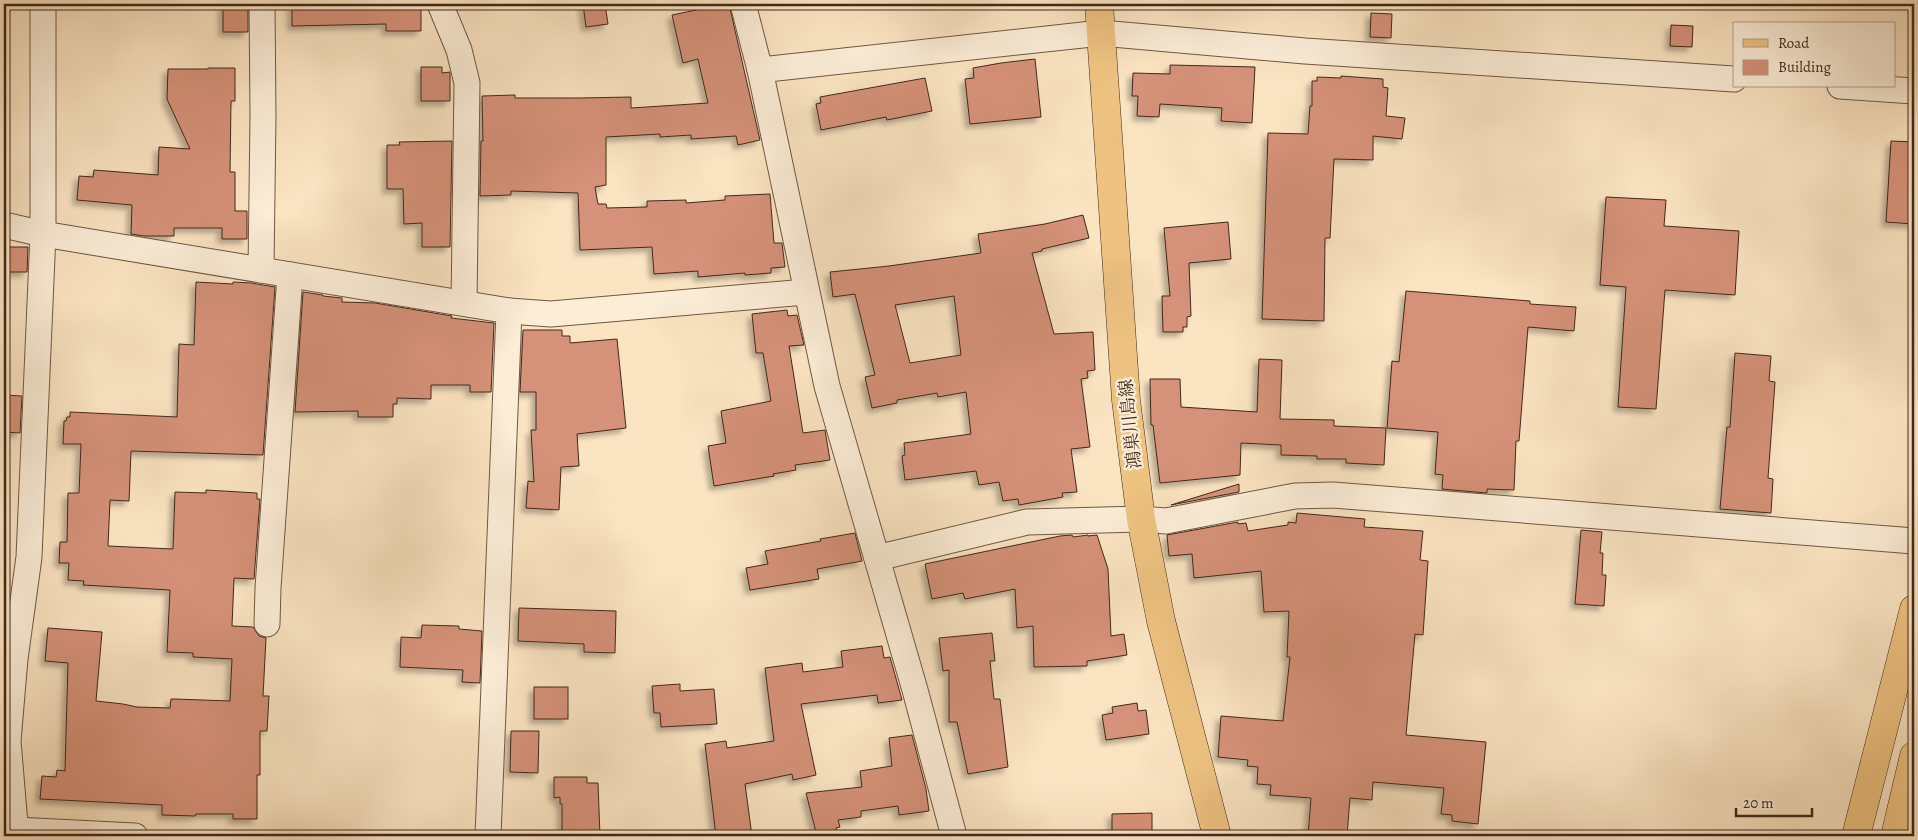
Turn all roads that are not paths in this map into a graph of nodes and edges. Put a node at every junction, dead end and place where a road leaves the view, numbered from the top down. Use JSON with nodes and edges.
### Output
{"nodes":[{"id":1,"x":43,"y":4,"type":"edge"},
{"id":2,"x":262,"y":4,"type":"edge"},
{"id":3,"x":440,"y":4,"type":"edge"},
{"id":4,"x":743,"y":4,"type":"edge"},
{"id":5,"x":1099,"y":4,"type":"edge"},
{"id":6,"x":1101,"y":33,"type":"junction"},
{"id":7,"x":760,"y":70,"type":"junction"},
{"id":8,"x":1733,"y":79,"type":"edge"},
{"id":9,"x":1870,"y":88,"type":"edge"},
{"id":10,"x":1914,"y":91,"type":"edge"},
{"id":11,"x":4,"y":225,"type":"edge"},
{"id":12,"x":43,"y":234,"type":"junction"},
{"id":13,"x":261,"y":270,"type":"junction"},
{"id":14,"x":290,"y":275,"type":"junction"},
{"id":15,"x":806,"y":292,"type":"junction"},
{"id":16,"x":464,"y":304,"type":"junction"},
{"id":17,"x":509,"y":311,"type":"junction"},
{"id":18,"x":1141,"y":519,"type":"junction"},
{"id":19,"x":1914,"y":541,"type":"edge"},
{"id":20,"x":877,"y":558,"type":"junction"},
{"id":21,"x":1914,"y":609,"type":"edge"},
{"id":22,"x":267,"y":624,"type":"dead end"},
{"id":23,"x":1914,"y":756,"type":"edge"},
{"id":24,"x":16,"y":833,"type":"edge"},
{"id":25,"x":135,"y":836,"type":"edge"},
{"id":26,"x":488,"y":836,"type":"edge"},
{"id":27,"x":954,"y":836,"type":"edge"},
{"id":28,"x":1217,"y":836,"type":"edge"},
{"id":29,"x":1856,"y":836,"type":"edge"},
{"id":30,"x":1895,"y":836,"type":"edge"}],
"edges":[{"from":1,"to":12,"type":"street"},
{"from":2,"to":13,"type":"street"},
{"from":3,"to":16,"type":"street"},
{"from":4,"to":7,"type":"street"},
{"from":5,"to":6,"type":"main road","name":"鴻巣川島線"},
{"from":6,"to":7,"type":"street"},
{"from":6,"to":8,"type":"street"},
{"from":6,"to":18,"type":"main road","name":"鴻巣川島線"},
{"from":7,"to":15,"type":"street"},
{"from":9,"to":10,"type":"street"},
{"from":11,"to":12,"type":"street"},
{"from":12,"to":13,"type":"street"},
{"from":12,"to":24,"type":"street"},
{"from":13,"to":14,"type":"street"},
{"from":14,"to":16,"type":"street"},
{"from":14,"to":22,"type":"street"},
{"from":15,"to":17,"type":"street"},
{"from":15,"to":20,"type":"street"},
{"from":16,"to":17,"type":"street"},
{"from":17,"to":26,"type":"street"},
{"from":18,"to":19,"type":"street"},
{"from":18,"to":20,"type":"street"},
{"from":18,"to":28,"type":"main road","name":"鴻巣川島線"},
{"from":20,"to":27,"type":"street"},
{"from":21,"to":29,"type":"main road"},
{"from":23,"to":30,"type":"main road"},
{"from":24,"to":25,"type":"street"}]}
